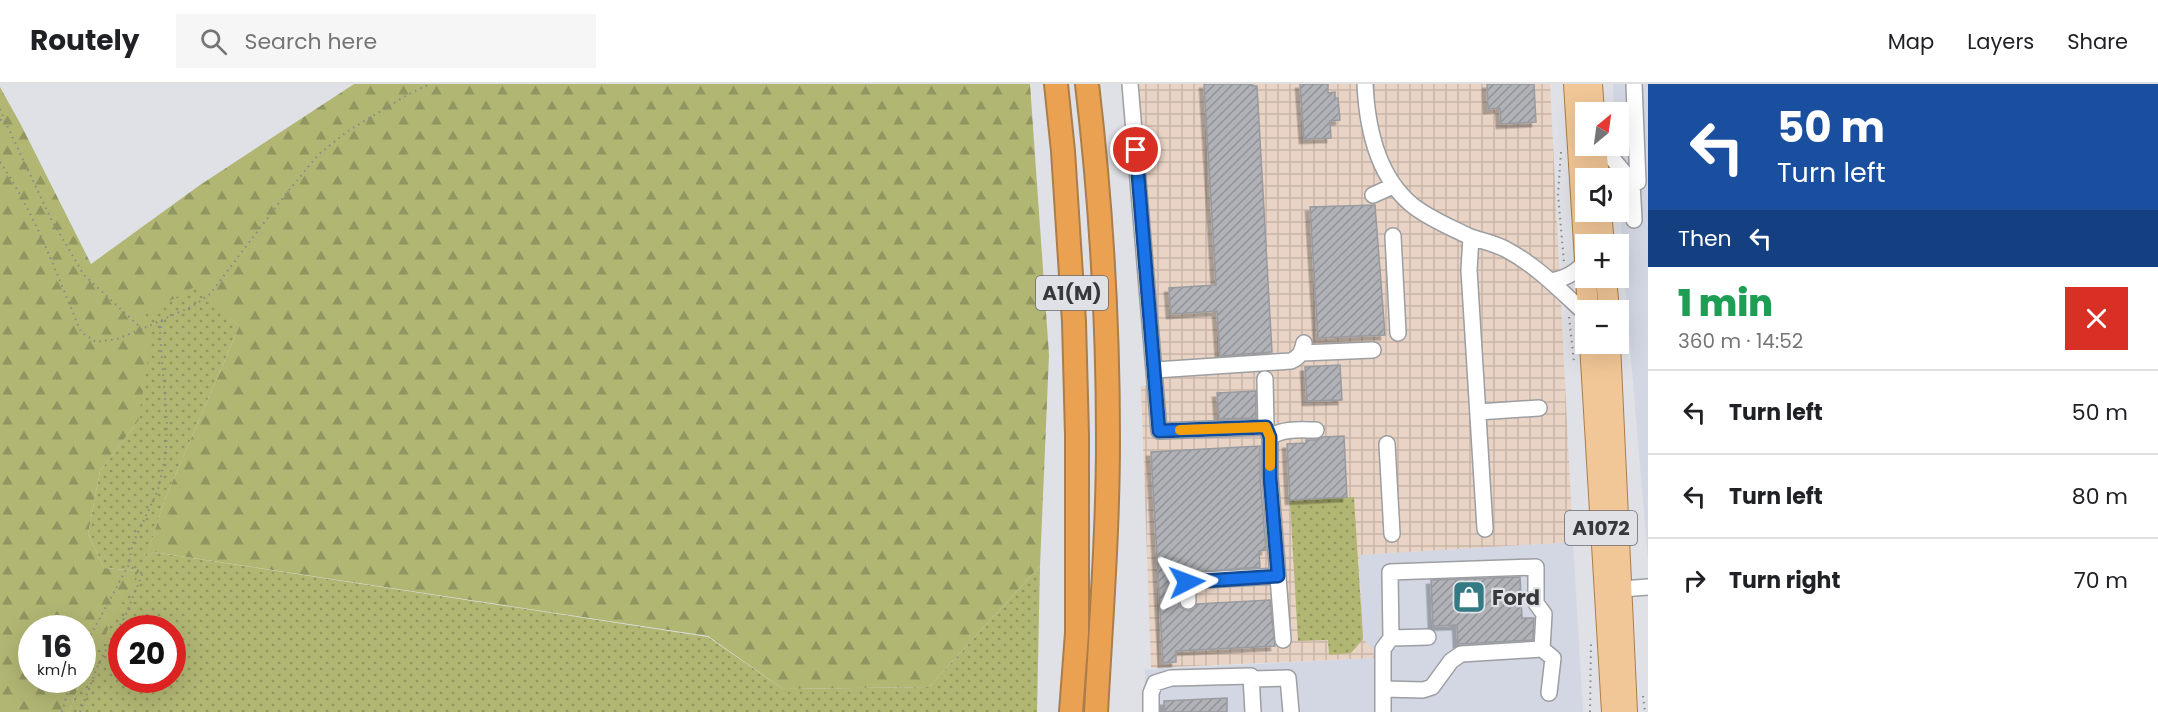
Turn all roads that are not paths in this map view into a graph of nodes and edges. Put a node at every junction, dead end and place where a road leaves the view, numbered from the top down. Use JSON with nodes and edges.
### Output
{"nodes":[{"id":1,"x":1056,"y":84,"type":"edge"},
{"id":2,"x":1087,"y":84,"type":"edge"},
{"id":3,"x":1130,"y":84,"type":"edge"},
{"id":4,"x":1365,"y":84,"type":"edge"},
{"id":5,"x":1574,"y":84,"type":"edge"},
{"id":6,"x":1592,"y":84,"type":"edge"},
{"id":7,"x":1634,"y":84,"type":"edge"},
{"id":8,"x":1593,"y":102,"type":"edge"},
{"id":9,"x":1613,"y":156,"type":"edge"},
{"id":10,"x":1639,"y":181,"type":"edge"},
{"id":11,"x":1394,"y":186,"type":"junction"},
{"id":12,"x":1373,"y":195,"type":"dead end"},
{"id":13,"x":1634,"y":220,"type":"dead end"},
{"id":14,"x":1583,"y":234,"type":"edge"},
{"id":15,"x":1393,"y":236,"type":"dead end"},
{"id":16,"x":1471,"y":237,"type":"junction"},
{"id":17,"x":1575,"y":274,"type":"edge"},
{"id":18,"x":1558,"y":280,"type":"junction"},
{"id":19,"x":1575,"y":302,"type":"edge"},
{"id":20,"x":1398,"y":333,"type":"dead end"},
{"id":21,"x":1373,"y":350,"type":"dead end"},
{"id":22,"x":1591,"y":354,"type":"edge"},
{"id":23,"x":1610,"y":354,"type":"edge"},
{"id":24,"x":1155,"y":370,"type":"junction"},
{"id":25,"x":1265,"y":379,"type":"dead end"},
{"id":26,"x":1539,"y":408,"type":"dead end"},
{"id":27,"x":1478,"y":412,"type":"junction"},
{"id":28,"x":1316,"y":430,"type":"dead end"},
{"id":29,"x":1268,"y":432,"type":"junction"},
{"id":30,"x":1387,"y":444,"type":"dead end"},
{"id":31,"x":1485,"y":529,"type":"dead end"},
{"id":32,"x":1392,"y":534,"type":"dead end"},
{"id":33,"x":1278,"y":576,"type":"junction"},
{"id":34,"x":1648,"y":587,"type":"edge"},
{"id":35,"x":1622,"y":589,"type":"junction"},
{"id":36,"x":1188,"y":601,"type":"dead end"},
{"id":37,"x":1428,"y":637,"type":"dead end"},
{"id":38,"x":1283,"y":640,"type":"dead end"},
{"id":39,"x":1387,"y":644,"type":"junction"},
{"id":40,"x":1542,"y":649,"type":"junction"},
{"id":41,"x":1251,"y":679,"type":"junction"},
{"id":42,"x":1383,"y":689,"type":"junction"},
{"id":43,"x":1549,"y":693,"type":"dead end"},
{"id":44,"x":1071,"y":712,"type":"edge"},
{"id":45,"x":1096,"y":712,"type":"edge"},
{"id":46,"x":1151,"y":712,"type":"edge"},
{"id":47,"x":1253,"y":712,"type":"edge"},
{"id":48,"x":1291,"y":712,"type":"edge"},
{"id":49,"x":1383,"y":712,"type":"edge"},
{"id":50,"x":1612,"y":712,"type":"edge"},
{"id":51,"x":1627,"y":712,"type":"edge"}],
"edges":[{"from":1,"to":44,"type":"highway","number":"A1(M)"},
{"from":2,"to":45,"type":"highway","number":"A1(M)"},
{"from":3,"to":24,"type":"street"},
{"from":4,"to":11,"type":"street"},
{"from":5,"to":14,"type":"main road"},
{"from":6,"to":8,"type":"main road"},
{"from":7,"to":10,"type":"street"},
{"from":9,"to":10,"type":"street"},
{"from":10,"to":13,"type":"street"},
{"from":11,"to":12,"type":"street"},
{"from":11,"to":16,"type":"street"},
{"from":15,"to":20,"type":"street"},
{"from":16,"to":18,"type":"street"},
{"from":16,"to":27,"type":"street"},
{"from":17,"to":18,"type":"street"},
{"from":18,"to":19,"type":"street"},
{"from":21,"to":24,"type":"street"},
{"from":22,"to":50,"type":"main road","number":"A1072"},
{"from":23,"to":35,"type":"main road","number":"A1072"},
{"from":24,"to":29,"type":"street"},
{"from":25,"to":29,"type":"street"},
{"from":26,"to":27,"type":"street"},
{"from":27,"to":31,"type":"street"},
{"from":28,"to":29,"type":"street"},
{"from":29,"to":33,"type":"street"},
{"from":30,"to":32,"type":"street"},
{"from":33,"to":36,"type":"street"},
{"from":33,"to":38,"type":"street"},
{"from":34,"to":35,"type":"street"},
{"from":35,"to":51,"type":"main road","number":"A1072"},
{"from":37,"to":39,"type":"street"},
{"from":39,"to":40,"type":"street"},
{"from":39,"to":42,"type":"street"},
{"from":40,"to":42,"type":"street"},
{"from":40,"to":43,"type":"street"},
{"from":41,"to":46,"type":"street"},
{"from":41,"to":47,"type":"street"},
{"from":41,"to":48,"type":"street"},
{"from":42,"to":49,"type":"street"}]}
